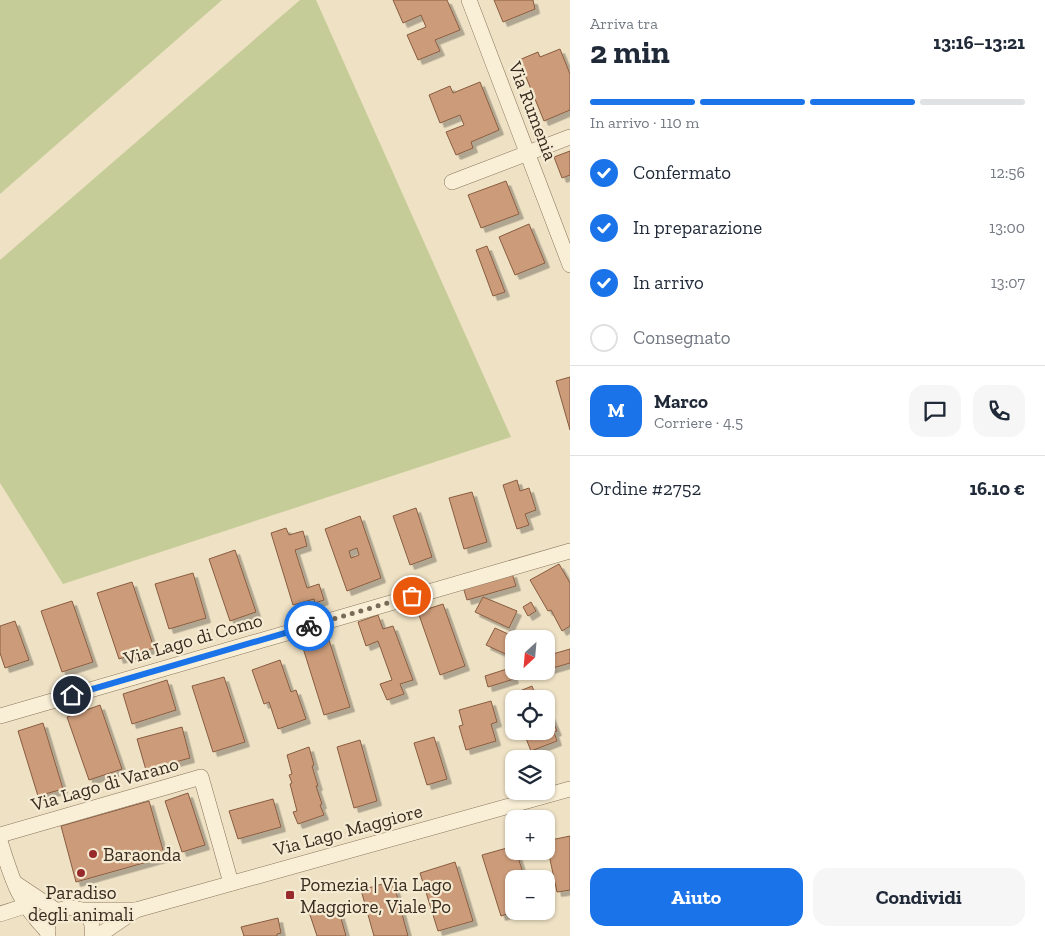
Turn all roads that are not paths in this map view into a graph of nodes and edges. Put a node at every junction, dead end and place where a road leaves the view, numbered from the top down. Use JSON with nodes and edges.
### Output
{"nodes":[{"id":1,"x":469,"y":0,"type":"edge"},
{"id":2,"x":570,"y":137,"type":"edge"},
{"id":3,"x":528,"y":153,"type":"junction"},
{"id":4,"x":452,"y":182,"type":"dead end"},
{"id":5,"x":570,"y":265,"type":"edge"},
{"id":6,"x":570,"y":551,"type":"edge"},
{"id":7,"x":0,"y":716,"type":"edge"},
{"id":8,"x":570,"y":789,"type":"edge"},
{"id":9,"x":0,"y":835,"type":"edge"},
{"id":10,"x":0,"y":841,"type":"edge"},
{"id":11,"x":13,"y":882,"type":"junction"},
{"id":12,"x":231,"y":883,"type":"junction"},
{"id":13,"x":25,"y":906,"type":"junction"},
{"id":14,"x":80,"y":910,"type":"junction"},
{"id":15,"x":136,"y":910,"type":"junction"},
{"id":16,"x":57,"y":911,"type":"junction"},
{"id":17,"x":0,"y":914,"type":"edge"},
{"id":18,"x":47,"y":934,"type":"edge"},
{"id":19,"x":92,"y":936,"type":"edge"},
{"id":20,"x":98,"y":936,"type":"edge"}],
"edges":[{"from":1,"to":3,"type":"street","name":"Via Rumenia"},
{"from":2,"to":3,"type":"street"},
{"from":3,"to":4,"type":"street"},
{"from":3,"to":5,"type":"street","name":"Via Rumenia"},
{"from":6,"to":7,"type":"street","name":"Via Lago di Como"},
{"from":8,"to":12,"type":"street","name":"Via Lago Maggiore"},
{"from":9,"to":12,"type":"street","name":"Via Lago di Varano"},
{"from":10,"to":11,"type":"street"},
{"from":11,"to":13,"type":"street"},
{"from":11,"to":16,"type":"street"},
{"from":12,"to":15,"type":"street","name":"Via Lago Maggiore"},
{"from":13,"to":17,"type":"street"},
{"from":13,"to":18,"type":"street"},
{"from":14,"to":15,"type":"street","name":"Via Lago Maggiore"},
{"from":14,"to":16,"type":"street","name":"Via Lago Maggiore"},
{"from":14,"to":19,"type":"street"},
{"from":15,"to":20,"type":"street","name":"Via Lago Maggiore"},
{"from":16,"to":18,"type":"street"}]}
